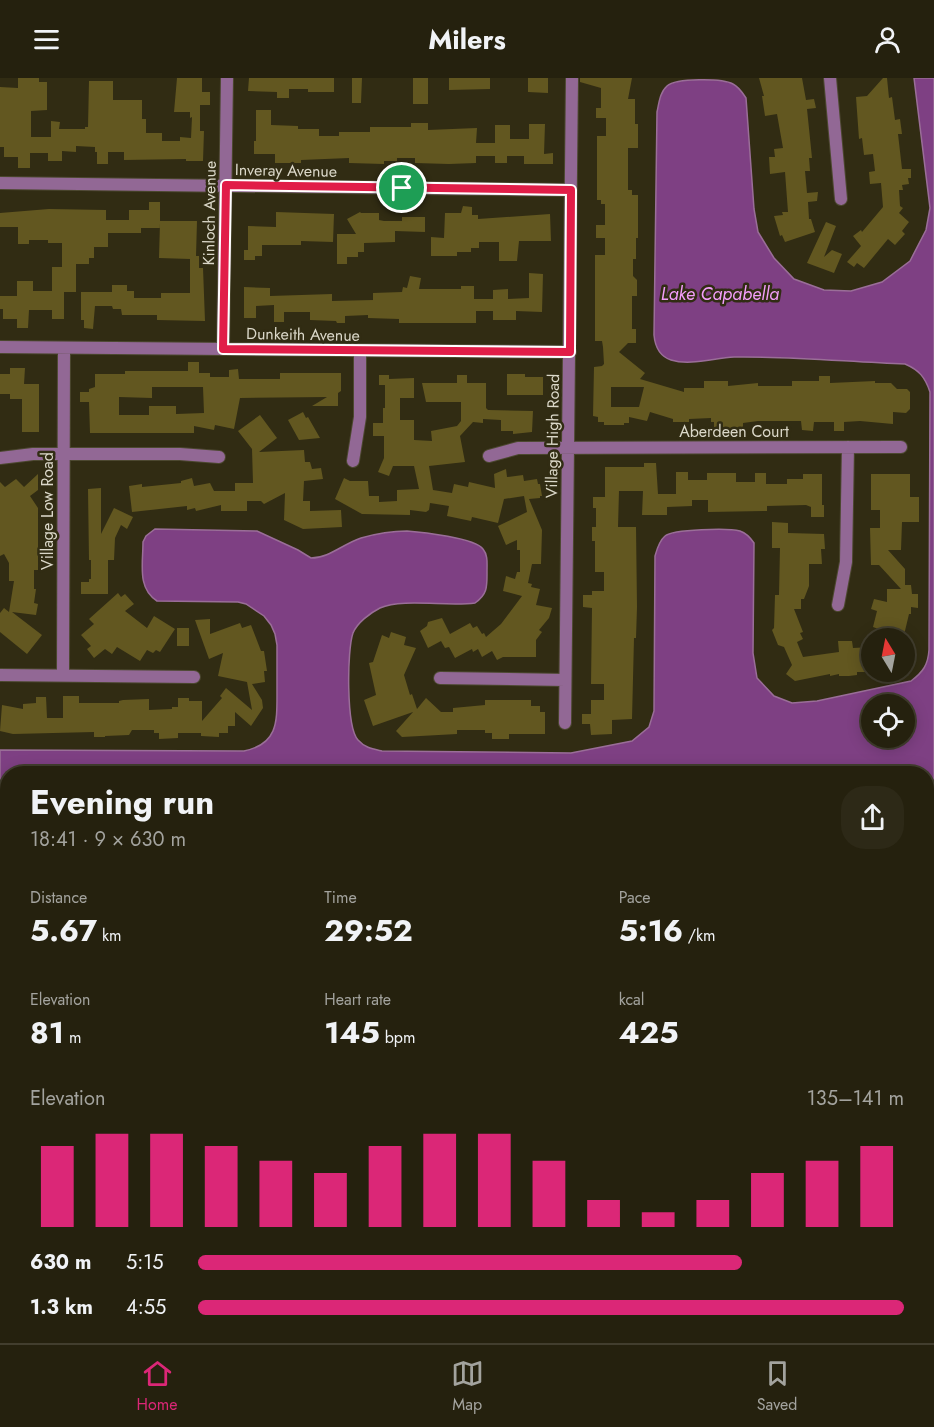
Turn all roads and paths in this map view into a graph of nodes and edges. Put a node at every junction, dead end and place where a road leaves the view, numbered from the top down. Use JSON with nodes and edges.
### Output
{"nodes":[{"id":1,"x":227,"y":78,"type":"edge"},
{"id":2,"x":572,"y":78,"type":"edge"},
{"id":3,"x":830,"y":78,"type":"edge"},
{"id":4,"x":0,"y":183,"type":"edge"},
{"id":5,"x":226,"y":185,"type":"junction"},
{"id":6,"x":571,"y":190,"type":"junction"},
{"id":7,"x":841,"y":199,"type":"dead end"},
{"id":8,"x":0,"y":347,"type":"edge"},
{"id":9,"x":64,"y":348,"type":"junction"},
{"id":10,"x":223,"y":349,"type":"junction"},
{"id":11,"x":360,"y":352,"type":"junction"},
{"id":12,"x":570,"y":352,"type":"junction"},
{"id":13,"x":568,"y":447,"type":"junction"},
{"id":14,"x":848,"y":447,"type":"junction"},
{"id":15,"x":901,"y":447,"type":"dead end"},
{"id":16,"x":63,"y":454,"type":"junction"},
{"id":17,"x":489,"y":456,"type":"dead end"},
{"id":18,"x":219,"y":457,"type":"dead end"},
{"id":19,"x":0,"y":458,"type":"edge"},
{"id":20,"x":353,"y":461,"type":"dead end"},
{"id":21,"x":838,"y":605,"type":"dead end"},
{"id":22,"x":0,"y":675,"type":"edge"},
{"id":23,"x":63,"y":675,"type":"junction"},
{"id":24,"x":194,"y":676,"type":"dead end"},
{"id":25,"x":440,"y":678,"type":"dead end"},
{"id":26,"x":565,"y":680,"type":"junction"},
{"id":27,"x":565,"y":723,"type":"dead end"}],
"edges":[{"from":1,"to":5,"type":"street","name":"Kinloch Avenue"},
{"from":2,"to":6,"type":"street","name":"Village High Road"},
{"from":3,"to":7,"type":"street"},
{"from":4,"to":5,"type":"street","name":"Inveray Avenue"},
{"from":5,"to":6,"type":"street","name":"Inveray Avenue"},
{"from":5,"to":10,"type":"street","name":"Kinloch Avenue"},
{"from":6,"to":12,"type":"street","name":"Village High Road"},
{"from":8,"to":9,"type":"street","name":"Dunkeith Avenue"},
{"from":9,"to":10,"type":"street","name":"Dunkeith Avenue"},
{"from":9,"to":16,"type":"street","name":"Village Low Road"},
{"from":10,"to":11,"type":"street","name":"Dunkeith Avenue"},
{"from":11,"to":12,"type":"street","name":"Dunkeith Avenue"},
{"from":11,"to":20,"type":"street"},
{"from":12,"to":13,"type":"street","name":"Village High Road"},
{"from":13,"to":14,"type":"street","name":"Aberdeen Court"},
{"from":13,"to":17,"type":"street","name":"Aberdeen Court"},
{"from":13,"to":26,"type":"street","name":"Village High Road"},
{"from":14,"to":15,"type":"street","name":"Aberdeen Court"},
{"from":14,"to":21,"type":"street"},
{"from":16,"to":18,"type":"street"},
{"from":16,"to":19,"type":"street"},
{"from":16,"to":23,"type":"street","name":"Village Low Road"},
{"from":22,"to":23,"type":"street"},
{"from":23,"to":24,"type":"street"},
{"from":25,"to":26,"type":"street"},
{"from":26,"to":27,"type":"street","name":"Village High Road"}]}
